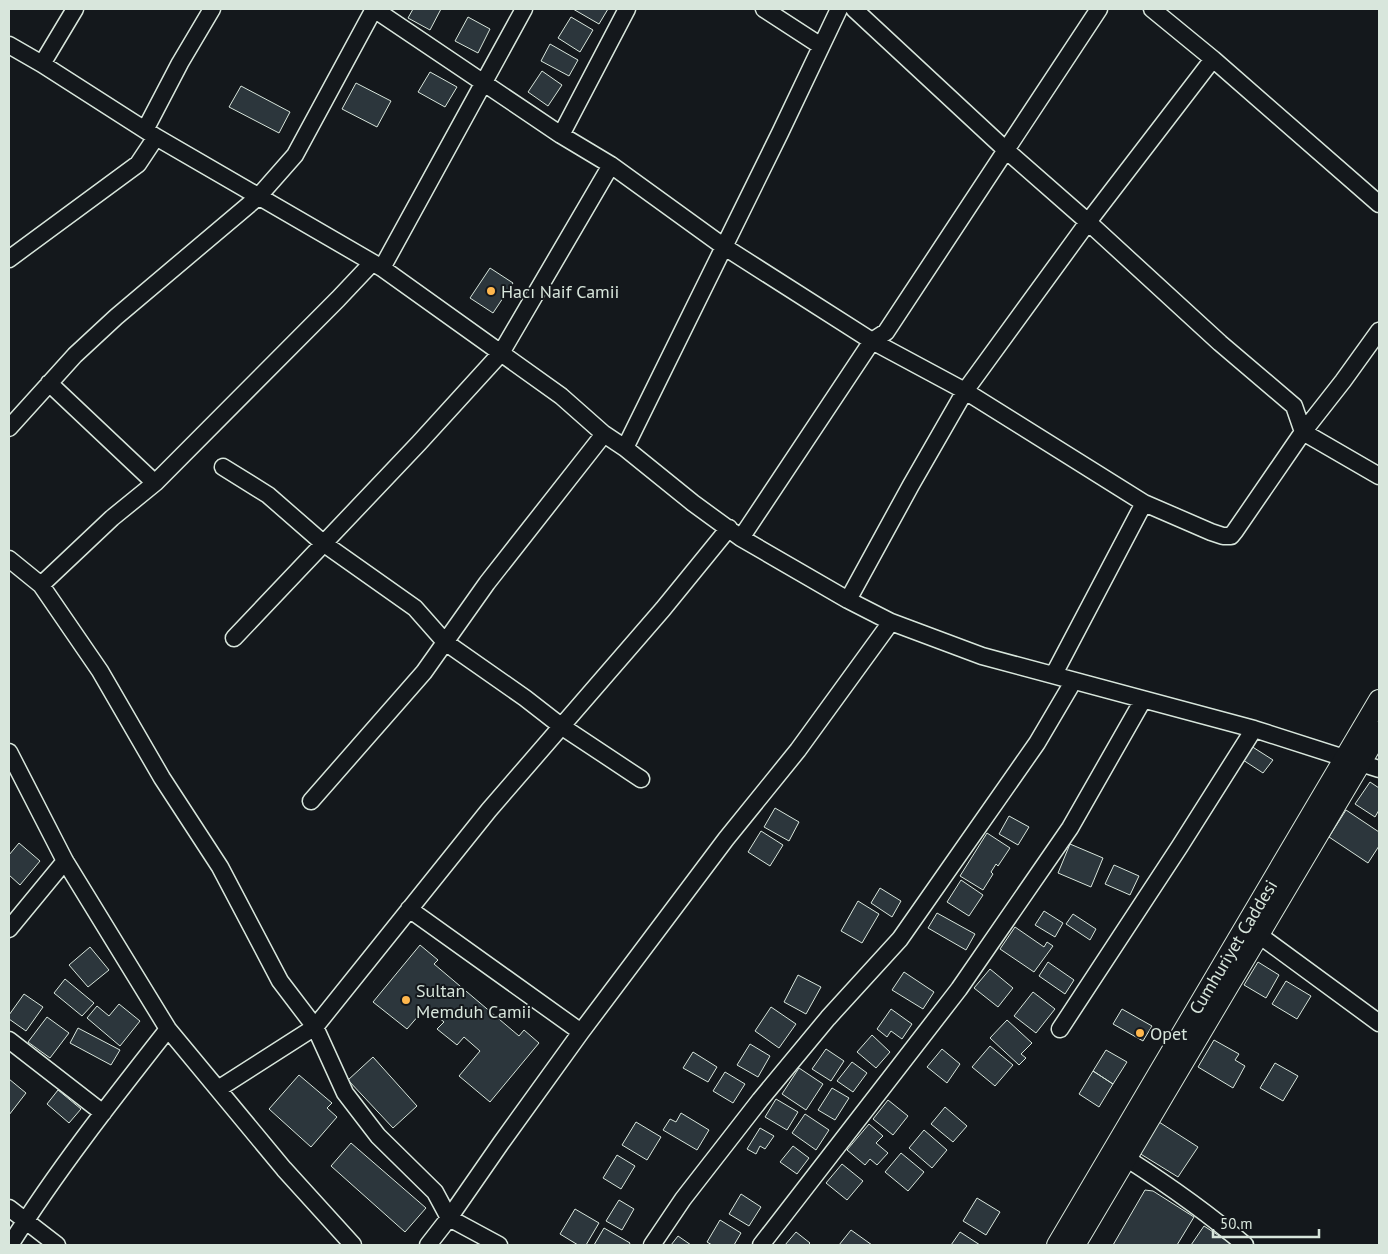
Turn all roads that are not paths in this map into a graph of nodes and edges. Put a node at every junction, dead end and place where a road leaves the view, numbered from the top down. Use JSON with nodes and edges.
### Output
{"nodes":[{"id":1,"x":75,"y":9,"type":"edge"},
{"id":2,"x":212,"y":9,"type":"edge"},
{"id":3,"x":374,"y":9,"type":"edge"},
{"id":4,"x":524,"y":9,"type":"edge"},
{"id":5,"x":627,"y":9,"type":"edge"},
{"id":6,"x":764,"y":9,"type":"edge"},
{"id":7,"x":839,"y":9,"type":"edge"},
{"id":8,"x":854,"y":9,"type":"edge"},
{"id":9,"x":1099,"y":9,"type":"edge"},
{"id":10,"x":1152,"y":9,"type":"edge"},
{"id":11,"x":9,"y":45,"type":"edge"},
{"id":12,"x":821,"y":46,"type":"junction"},
{"id":13,"x":1213,"y":58,"type":"junction"},
{"id":14,"x":42,"y":64,"type":"junction"},
{"id":15,"x":484,"y":84,"type":"junction"},
{"id":16,"x":151,"y":133,"type":"junction"},
{"id":17,"x":561,"y":135,"type":"junction"},
{"id":18,"x":1007,"y":151,"type":"junction"},
{"id":19,"x":611,"y":165,"type":"junction"},
{"id":20,"x":258,"y":197,"type":"junction"},
{"id":21,"x":1379,"y":204,"type":"edge"},
{"id":22,"x":1088,"y":222,"type":"junction"},
{"id":23,"x":724,"y":246,"type":"junction"},
{"id":24,"x":9,"y":259,"type":"edge"},
{"id":25,"x":377,"y":266,"type":"junction"},
{"id":26,"x":1379,"y":331,"type":"edge"},
{"id":27,"x":872,"y":341,"type":"junction"},
{"id":28,"x":501,"y":353,"type":"junction"},
{"id":29,"x":48,"y":383,"type":"junction"},
{"id":30,"x":965,"y":391,"type":"junction"},
{"id":31,"x":9,"y":428,"type":"edge"},
{"id":32,"x":1303,"y":432,"type":"junction"},
{"id":33,"x":604,"y":434,"type":"junction"},
{"id":34,"x":625,"y":448,"type":"junction"},
{"id":35,"x":223,"y":466,"type":"dead end"},
{"id":36,"x":1379,"y":476,"type":"edge"},
{"id":37,"x":155,"y":483,"type":"junction"},
{"id":38,"x":1144,"y":503,"type":"junction"},
{"id":39,"x":735,"y":533,"type":"junction"},
{"id":40,"x":323,"y":543,"type":"junction"},
{"id":41,"x":9,"y":559,"type":"edge"},
{"id":42,"x":41,"y":585,"type":"junction"},
{"id":43,"x":848,"y":600,"type":"junction"},
{"id":44,"x":891,"y":622,"type":"junction"},
{"id":45,"x":234,"y":638,"type":"dead end"},
{"id":46,"x":445,"y":642,"type":"junction"},
{"id":47,"x":1054,"y":674,"type":"junction"},
{"id":48,"x":1074,"y":682,"type":"junction"},
{"id":49,"x":1143,"y":700,"type":"junction"},
{"id":50,"x":1379,"y":700,"type":"edge"},
{"id":51,"x":561,"y":726,"type":"junction"},
{"id":52,"x":1254,"y":729,"type":"junction"},
{"id":53,"x":1379,"y":732,"type":"edge"},
{"id":54,"x":9,"y":752,"type":"edge"},
{"id":55,"x":1362,"y":764,"type":"edge"},
{"id":56,"x":641,"y":779,"type":"dead end"},
{"id":57,"x":311,"y":801,"type":"dead end"},
{"id":58,"x":65,"y":860,"type":"junction"},
{"id":59,"x":409,"y":909,"type":"junction"},
{"id":60,"x":9,"y":929,"type":"edge"},
{"id":61,"x":1259,"y":935,"type":"junction"},
{"id":62,"x":1379,"y":1023,"type":"edge"},
{"id":63,"x":315,"y":1027,"type":"junction"},
{"id":64,"x":168,"y":1029,"type":"junction"},
{"id":65,"x":1060,"y":1029,"type":"dead end"},
{"id":66,"x":581,"y":1032,"type":"junction"},
{"id":67,"x":9,"y":1040,"type":"edge"},
{"id":68,"x":218,"y":1089,"type":"junction"},
{"id":69,"x":103,"y":1113,"type":"junction"},
{"id":70,"x":1126,"y":1158,"type":"junction"},
{"id":71,"x":9,"y":1208,"type":"edge"},
{"id":72,"x":449,"y":1218,"type":"junction"},
{"id":73,"x":25,"y":1221,"type":"junction"},
{"id":74,"x":10,"y":1245,"type":"edge"},
{"id":75,"x":57,"y":1245,"type":"edge"},
{"id":76,"x":353,"y":1245,"type":"edge"},
{"id":77,"x":428,"y":1245,"type":"edge"},
{"id":78,"x":499,"y":1245,"type":"edge"},
{"id":79,"x":652,"y":1245,"type":"edge"},
{"id":80,"x":761,"y":1245,"type":"edge"},
{"id":81,"x":1057,"y":1245,"type":"edge"},
{"id":82,"x":1075,"y":1245,"type":"edge"},
{"id":83,"x":1246,"y":1245,"type":"edge"}],
"edges":[{"from":1,"to":14,"type":"street"},
{"from":2,"to":16,"type":"street"},
{"from":3,"to":15,"type":"street"},
{"from":3,"to":20,"type":"street"},
{"from":4,"to":15,"type":"street"},
{"from":5,"to":17,"type":"street"},
{"from":6,"to":12,"type":"street"},
{"from":7,"to":12,"type":"street"},
{"from":8,"to":18,"type":"street"},
{"from":9,"to":18,"type":"street"},
{"from":10,"to":13,"type":"street"},
{"from":11,"to":14,"type":"street"},
{"from":12,"to":23,"type":"street"},
{"from":13,"to":21,"type":"street"},
{"from":13,"to":22,"type":"street"},
{"from":14,"to":16,"type":"street"},
{"from":15,"to":17,"type":"street"},
{"from":15,"to":25,"type":"street"},
{"from":16,"to":20,"type":"street"},
{"from":16,"to":24,"type":"street"},
{"from":17,"to":19,"type":"street"},
{"from":18,"to":22,"type":"street"},
{"from":18,"to":27,"type":"street"},
{"from":19,"to":23,"type":"street"},
{"from":19,"to":28,"type":"street"},
{"from":20,"to":25,"type":"street"},
{"from":20,"to":29,"type":"street"},
{"from":22,"to":30,"type":"street"},
{"from":22,"to":32,"type":"street"},
{"from":23,"to":27,"type":"street"},
{"from":23,"to":34,"type":"street"},
{"from":25,"to":28,"type":"street"},
{"from":25,"to":37,"type":"street"},
{"from":26,"to":32,"type":"street"},
{"from":27,"to":30,"type":"street"},
{"from":27,"to":39,"type":"street"},
{"from":28,"to":33,"type":"street"},
{"from":28,"to":40,"type":"street"},
{"from":29,"to":31,"type":"street"},
{"from":29,"to":37,"type":"street"},
{"from":30,"to":38,"type":"street"},
{"from":30,"to":43,"type":"street"},
{"from":32,"to":36,"type":"street"},
{"from":32,"to":38,"type":"street"},
{"from":33,"to":34,"type":"street"},
{"from":33,"to":46,"type":"street"},
{"from":34,"to":39,"type":"street"},
{"from":35,"to":40,"type":"street"},
{"from":37,"to":42,"type":"street"},
{"from":38,"to":47,"type":"street"},
{"from":39,"to":43,"type":"street"},
{"from":39,"to":51,"type":"street"},
{"from":40,"to":45,"type":"street"},
{"from":40,"to":46,"type":"street"},
{"from":41,"to":42,"type":"street"},
{"from":42,"to":63,"type":"street"},
{"from":43,"to":44,"type":"street"},
{"from":44,"to":47,"type":"street"},
{"from":44,"to":66,"type":"street"},
{"from":46,"to":51,"type":"street"},
{"from":46,"to":57,"type":"street"},
{"from":47,"to":48,"type":"street"},
{"from":48,"to":49,"type":"street"},
{"from":48,"to":79,"type":"street"},
{"from":49,"to":52,"type":"street"},
{"from":49,"to":80,"type":"street"},
{"from":50,"to":55,"type":"main road","name":"Cumhuriyet Caddesi"},
{"from":51,"to":56,"type":"street"},
{"from":51,"to":59,"type":"street"},
{"from":52,"to":55,"type":"street"},
{"from":52,"to":65,"type":"street"},
{"from":53,"to":55,"type":"main road","name":"Cumhuriyet Caddesi"},
{"from":54,"to":58,"type":"street"},
{"from":55,"to":61,"type":"main road","name":"Cumhuriyet Caddesi"},
{"from":55,"to":81,"type":"main road","name":"Cumhuriyet Caddesi"},
{"from":58,"to":60,"type":"street"},
{"from":58,"to":64,"type":"street"},
{"from":59,"to":63,"type":"street"},
{"from":59,"to":66,"type":"street"},
{"from":61,"to":62,"type":"street"},
{"from":61,"to":70,"type":"main road","name":"Cumhuriyet Caddesi"},
{"from":63,"to":68,"type":"street"},
{"from":63,"to":72,"type":"street"},
{"from":64,"to":68,"type":"street"},
{"from":64,"to":69,"type":"street"},
{"from":66,"to":72,"type":"street"},
{"from":67,"to":69,"type":"street"},
{"from":68,"to":76,"type":"street"},
{"from":69,"to":73,"type":"street"},
{"from":70,"to":82,"type":"main road","name":"Cumhuriyet Caddesi"},
{"from":70,"to":83,"type":"street"},
{"from":71,"to":73,"type":"street"},
{"from":72,"to":77,"type":"street"},
{"from":72,"to":78,"type":"street"},
{"from":73,"to":74,"type":"street"},
{"from":73,"to":75,"type":"street"}]}
